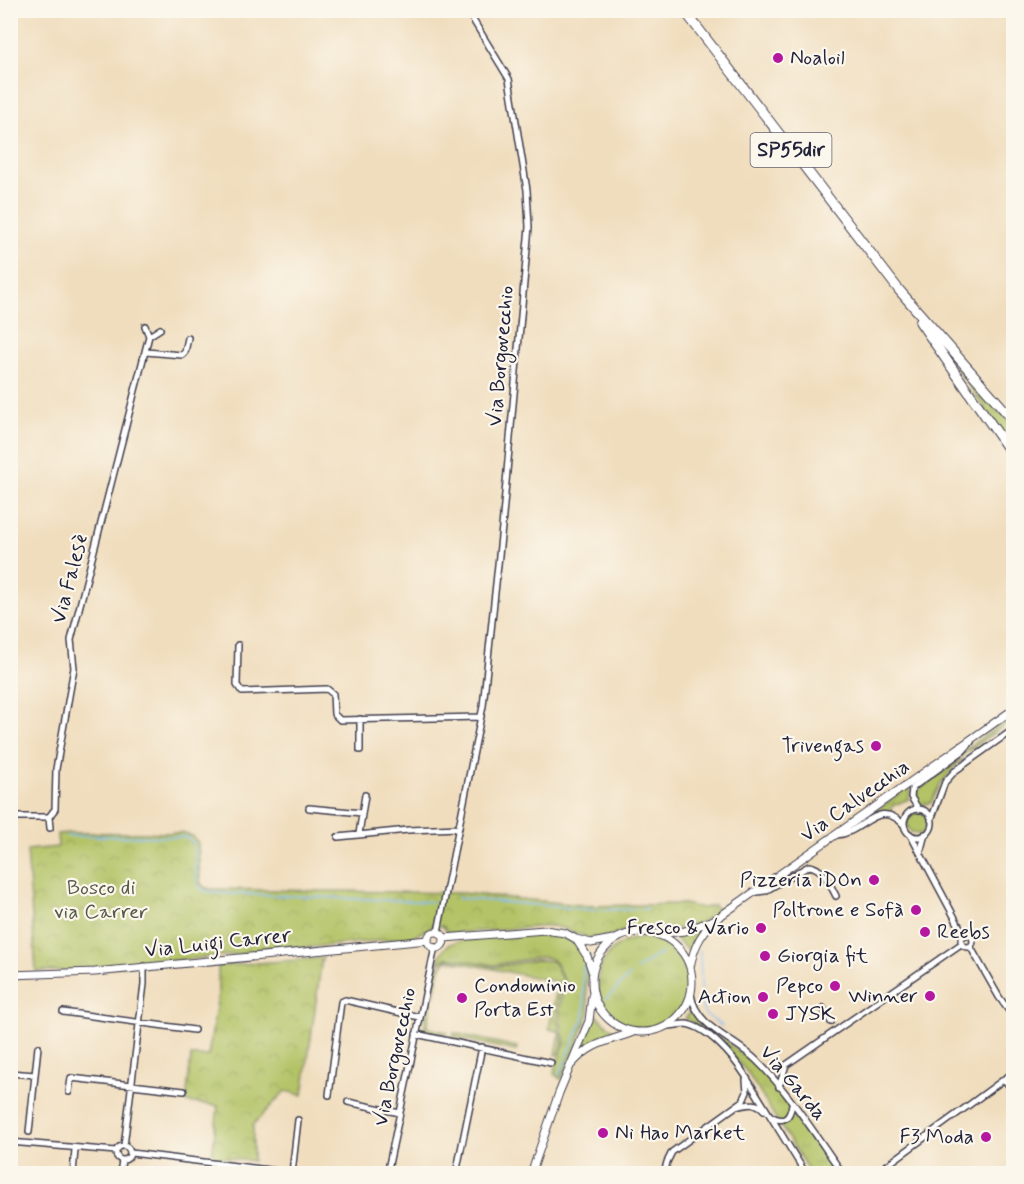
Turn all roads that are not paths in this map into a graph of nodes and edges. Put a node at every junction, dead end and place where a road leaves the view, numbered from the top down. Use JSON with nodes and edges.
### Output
{"nodes":[{"id":1,"x":466,"y":10,"type":"edge"},
{"id":2,"x":684,"y":10,"type":"edge"},
{"id":3,"x":899,"y":290,"type":"junction"},
{"id":4,"x":145,"y":326,"type":"dead end"},
{"id":5,"x":160,"y":329,"type":"dead end"},
{"id":6,"x":149,"y":336,"type":"junction"},
{"id":7,"x":188,"y":338,"type":"dead end"},
{"id":8,"x":146,"y":352,"type":"junction"},
{"id":9,"x":1014,"y":421,"type":"edge"},
{"id":10,"x":1014,"y":457,"type":"edge"},
{"id":11,"x":238,"y":645,"type":"dead end"},
{"id":12,"x":1014,"y":709,"type":"edge"},
{"id":13,"x":481,"y":717,"type":"junction"},
{"id":14,"x":360,"y":719,"type":"junction"},
{"id":15,"x":1014,"y":729,"type":"edge"},
{"id":16,"x":981,"y":732,"type":"junction"},
{"id":17,"x":360,"y":750,"type":"dead end"},
{"id":18,"x":365,"y":795,"type":"dead end"},
{"id":19,"x":937,"y":800,"type":"junction"},
{"id":20,"x":309,"y":808,"type":"dead end"},
{"id":21,"x":921,"y":810,"type":"junction"},
{"id":22,"x":362,"y":813,"type":"junction"},
{"id":23,"x":49,"y":817,"type":"junction"},
{"id":24,"x":10,"y":818,"type":"edge"},
{"id":25,"x":931,"y":820,"type":"junction"},
{"id":26,"x":904,"y":825,"type":"junction"},
{"id":27,"x":50,"y":828,"type":"dead end"},
{"id":28,"x":459,"y":828,"type":"junction"},
{"id":29,"x":359,"y":834,"type":"junction"},
{"id":30,"x":910,"y":834,"type":"junction"},
{"id":31,"x":926,"y":834,"type":"junction"},
{"id":32,"x":837,"y":835,"type":"junction"},
{"id":33,"x":338,"y":837,"type":"dead end"},
{"id":34,"x":920,"y":854,"type":"junction"},
{"id":35,"x":755,"y":892,"type":"junction"},
{"id":36,"x":836,"y":896,"type":"dead end"},
{"id":37,"x":716,"y":919,"type":"junction"},
{"id":38,"x":438,"y":932,"type":"junction"},
{"id":39,"x":656,"y":934,"type":"junction"},
{"id":40,"x":964,"y":935,"type":"junction"},
{"id":41,"x":444,"y":938,"type":"junction"},
{"id":42,"x":618,"y":938,"type":"junction"},
{"id":43,"x":576,"y":939,"type":"junction"},
{"id":44,"x":428,"y":940,"type":"junction"},
{"id":45,"x":962,"y":944,"type":"junction"},
{"id":46,"x":970,"y":946,"type":"junction"},
{"id":47,"x":435,"y":947,"type":"junction"},
{"id":48,"x":144,"y":966,"type":"junction"},
{"id":49,"x":690,"y":967,"type":"junction"},
{"id":50,"x":592,"y":973,"type":"junction"},
{"id":51,"x":10,"y":975,"type":"edge"},
{"id":52,"x":593,"y":994,"type":"junction"},
{"id":53,"x":691,"y":994,"type":"junction"},
{"id":54,"x":824,"y":1008,"type":"dead end"},
{"id":55,"x":63,"y":1012,"type":"dead end"},
{"id":56,"x":420,"y":1017,"type":"junction"},
{"id":57,"x":1014,"y":1018,"type":"edge"},
{"id":58,"x":139,"y":1022,"type":"junction"},
{"id":59,"x":831,"y":1022,"type":"dead end"},
{"id":60,"x":667,"y":1026,"type":"junction"},
{"id":61,"x":194,"y":1030,"type":"dead end"},
{"id":62,"x":633,"y":1032,"type":"junction"},
{"id":63,"x":416,"y":1034,"type":"junction"},
{"id":64,"x":38,"y":1047,"type":"dead end"},
{"id":65,"x":482,"y":1047,"type":"junction"},
{"id":66,"x":551,"y":1063,"type":"dead end"},
{"id":67,"x":569,"y":1068,"type":"junction"},
{"id":68,"x":740,"y":1068,"type":"junction"},
{"id":69,"x":1014,"y":1072,"type":"edge"},
{"id":70,"x":10,"y":1073,"type":"edge"},
{"id":71,"x":35,"y":1075,"type":"junction"},
{"id":72,"x":1004,"y":1079,"type":"junction"},
{"id":73,"x":130,"y":1085,"type":"junction"},
{"id":74,"x":779,"y":1087,"type":"junction"},
{"id":75,"x":184,"y":1091,"type":"dead end"},
{"id":76,"x":69,"y":1092,"type":"dead end"},
{"id":77,"x":1014,"y":1092,"type":"edge"},
{"id":78,"x":329,"y":1095,"type":"dead end"},
{"id":79,"x":348,"y":1102,"type":"dead end"},
{"id":80,"x":792,"y":1103,"type":"junction"},
{"id":81,"x":738,"y":1106,"type":"junction"},
{"id":82,"x":400,"y":1113,"type":"junction"},
{"id":83,"x":770,"y":1115,"type":"junction"},
{"id":84,"x":298,"y":1120,"type":"dead end"},
{"id":85,"x":30,"y":1132,"type":"dead end"},
{"id":86,"x":10,"y":1142,"type":"edge"},
{"id":87,"x":124,"y":1146,"type":"junction"},
{"id":88,"x":75,"y":1149,"type":"junction"},
{"id":89,"x":116,"y":1151,"type":"junction"},
{"id":90,"x":130,"y":1153,"type":"junction"},
{"id":91,"x":122,"y":1160,"type":"junction"},
{"id":92,"x":278,"y":1172,"type":"edge"},
{"id":93,"x":73,"y":1173,"type":"edge"},
{"id":94,"x":120,"y":1173,"type":"edge"},
{"id":95,"x":292,"y":1173,"type":"edge"},
{"id":96,"x":301,"y":1173,"type":"edge"},
{"id":97,"x":387,"y":1173,"type":"edge"},
{"id":98,"x":456,"y":1173,"type":"edge"},
{"id":99,"x":531,"y":1173,"type":"edge"},
{"id":100,"x":664,"y":1173,"type":"edge"},
{"id":101,"x":806,"y":1173,"type":"edge"},
{"id":102,"x":843,"y":1173,"type":"edge"},
{"id":103,"x":873,"y":1173,"type":"edge"}],
"edges":[{"from":1,"to":13,"type":"street","name":"Via Borgovecchio"},
{"from":2,"to":3,"type":"highway","number":"SP55dir"},
{"from":3,"to":9,"type":"highway","number":"SP55dir"},
{"from":3,"to":10,"type":"highway","number":"SP55dir"},
{"from":4,"to":6,"type":"street"},
{"from":5,"to":6,"type":"street"},
{"from":6,"to":8,"type":"street","name":"Via Falesè"},
{"from":7,"to":8,"type":"street"},
{"from":8,"to":23,"type":"street","name":"Via Falesè"},
{"from":11,"to":14,"type":"street"},
{"from":12,"to":16,"type":"main road","name":"Via Calvecchia"},
{"from":13,"to":14,"type":"street"},
{"from":13,"to":28,"type":"street","name":"Via Borgovecchio"},
{"from":14,"to":17,"type":"street"},
{"from":15,"to":19,"type":"street"},
{"from":16,"to":21,"type":"street"},
{"from":16,"to":32,"type":"main road","name":"Via Calvecchia"},
{"from":18,"to":22,"type":"street"},
{"from":19,"to":21,"type":"street"},
{"from":19,"to":25,"type":"street"},
{"from":20,"to":22,"type":"street"},
{"from":21,"to":25,"type":"street"},
{"from":21,"to":26,"type":"street"},
{"from":22,"to":29,"type":"street"},
{"from":23,"to":24,"type":"street"},
{"from":23,"to":27,"type":"street","name":"Via Falesè"},
{"from":25,"to":31,"type":"street"},
{"from":26,"to":30,"type":"street"},
{"from":26,"to":32,"type":"street"},
{"from":28,"to":29,"type":"street"},
{"from":28,"to":38,"type":"street","name":"Via Borgovecchio"},
{"from":29,"to":33,"type":"street"},
{"from":30,"to":31,"type":"street"},
{"from":30,"to":34,"type":"street"},
{"from":31,"to":34,"type":"street"},
{"from":32,"to":35,"type":"main road","name":"Via Calvecchia"},
{"from":34,"to":40,"type":"street"},
{"from":35,"to":36,"type":"street"},
{"from":35,"to":37,"type":"main road","name":"Via Calvecchia"},
{"from":37,"to":39,"type":"main road","name":"Via Calvecchia"},
{"from":37,"to":49,"type":"main road","name":"Via Calvecchia"},
{"from":38,"to":41,"type":"main road"},
{"from":38,"to":44,"type":"main road"},
{"from":39,"to":42,"type":"main road"},
{"from":39,"to":49,"type":"main road"},
{"from":40,"to":45,"type":"street"},
{"from":40,"to":46,"type":"street"},
{"from":41,"to":43,"type":"main road"},
{"from":41,"to":47,"type":"main road"},
{"from":42,"to":43,"type":"main road"},
{"from":42,"to":50,"type":"main road"},
{"from":43,"to":50,"type":"main road"},
{"from":44,"to":47,"type":"main road"},
{"from":44,"to":48,"type":"main road","name":"Via Luigi Carrer"},
{"from":45,"to":46,"type":"street"},
{"from":45,"to":74,"type":"street"},
{"from":46,"to":57,"type":"street"},
{"from":47,"to":56,"type":"street","name":"Via Borgovecchio"},
{"from":48,"to":51,"type":"main road","name":"Via Luigi Carrer"},
{"from":48,"to":58,"type":"street"},
{"from":49,"to":53,"type":"main road"},
{"from":50,"to":52,"type":"main road"},
{"from":52,"to":62,"type":"main road"},
{"from":52,"to":67,"type":"main road"},
{"from":53,"to":60,"type":"main road"},
{"from":53,"to":74,"type":"street","name":"Via Garda"},
{"from":54,"to":59,"type":"street"},
{"from":55,"to":58,"type":"street"},
{"from":56,"to":63,"type":"street","name":"Via Borgovecchio"},
{"from":56,"to":78,"type":"street"},
{"from":58,"to":61,"type":"street"},
{"from":58,"to":73,"type":"street"},
{"from":60,"to":62,"type":"main road"},
{"from":60,"to":68,"type":"street"},
{"from":62,"to":67,"type":"main road"},
{"from":63,"to":65,"type":"street"},
{"from":63,"to":82,"type":"street","name":"Via Borgovecchio"},
{"from":64,"to":71,"type":"street"},
{"from":65,"to":66,"type":"street"},
{"from":65,"to":98,"type":"street"},
{"from":67,"to":99,"type":"main road"},
{"from":68,"to":81,"type":"street"},
{"from":68,"to":83,"type":"street"},
{"from":69,"to":72,"type":"street"},
{"from":70,"to":71,"type":"street"},
{"from":71,"to":85,"type":"street"},
{"from":72,"to":77,"type":"street"},
{"from":72,"to":103,"type":"street"},
{"from":73,"to":75,"type":"street"},
{"from":73,"to":76,"type":"street"},
{"from":73,"to":87,"type":"street"},
{"from":74,"to":80,"type":"street","name":"Via Garda"},
{"from":79,"to":82,"type":"street"},
{"from":80,"to":83,"type":"street"},
{"from":80,"to":102,"type":"street","name":"Via Garda"},
{"from":81,"to":83,"type":"street"},
{"from":81,"to":100,"type":"street"},
{"from":82,"to":97,"type":"street","name":"Via Borgovecchio"},
{"from":83,"to":101,"type":"street"},
{"from":84,"to":95,"type":"street"},
{"from":86,"to":88,"type":"street"},
{"from":87,"to":89,"type":"street"},
{"from":87,"to":90,"type":"street"},
{"from":88,"to":89,"type":"street"},
{"from":88,"to":93,"type":"street"},
{"from":89,"to":91,"type":"street"},
{"from":90,"to":91,"type":"street"},
{"from":90,"to":92,"type":"street"},
{"from":91,"to":94,"type":"street"},
{"from":92,"to":95,"type":"street"},
{"from":95,"to":96,"type":"street"}]}
